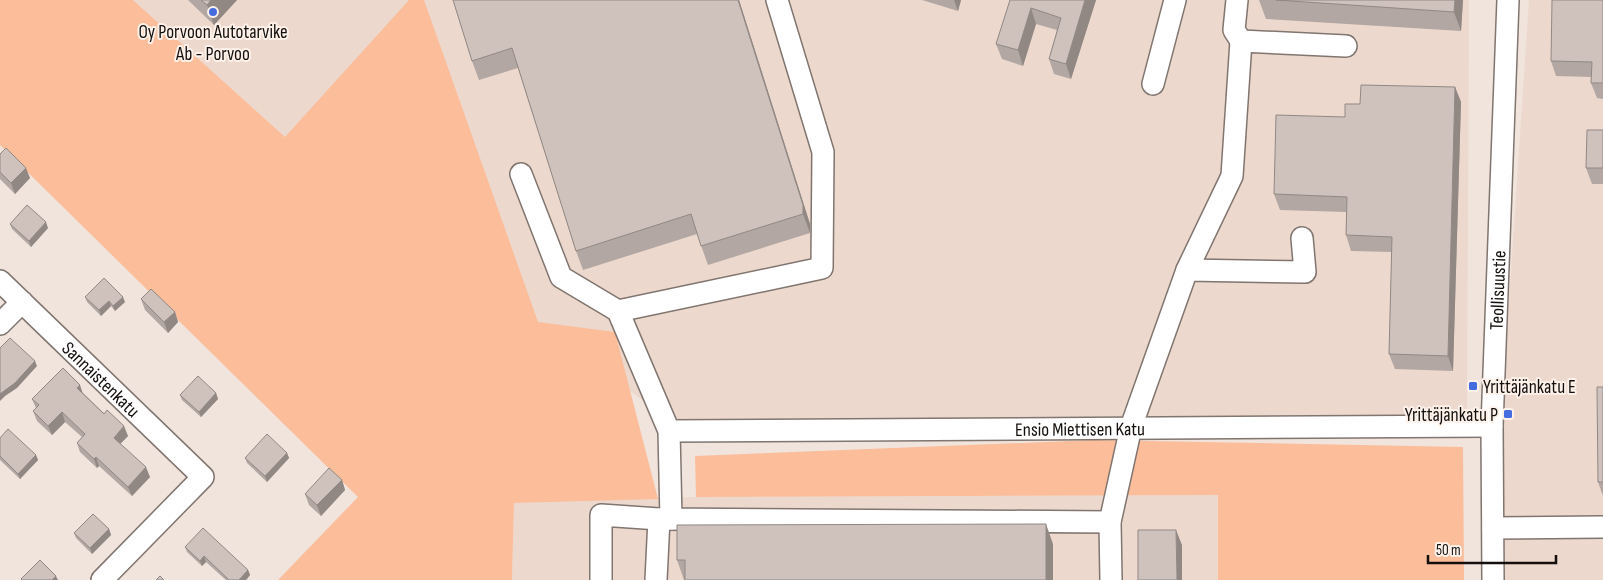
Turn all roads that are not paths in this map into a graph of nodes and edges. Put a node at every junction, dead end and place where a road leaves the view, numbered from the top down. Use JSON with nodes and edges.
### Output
{"nodes":[{"id":1,"x":777,"y":0,"type":"edge"},
{"id":2,"x":1175,"y":0,"type":"edge"},
{"id":3,"x":1237,"y":0,"type":"edge"},
{"id":4,"x":1508,"y":0,"type":"edge"},
{"id":5,"x":1241,"y":41,"type":"junction"},
{"id":6,"x":1346,"y":46,"type":"dead end"},
{"id":7,"x":1153,"y":84,"type":"dead end"},
{"id":8,"x":521,"y":174,"type":"dead end"},
{"id":9,"x":1302,"y":238,"type":"dead end"},
{"id":10,"x":1187,"y":270,"type":"junction"},
{"id":11,"x":0,"y":281,"type":"edge"},
{"id":12,"x":22,"y":302,"type":"junction"},
{"id":13,"x":618,"y":310,"type":"junction"},
{"id":14,"x":0,"y":324,"type":"edge"},
{"id":15,"x":1492,"y":426,"type":"junction"},
{"id":16,"x":1130,"y":428,"type":"junction"},
{"id":17,"x":669,"y":431,"type":"junction"},
{"id":18,"x":665,"y":519,"type":"junction"},
{"id":19,"x":1110,"y":522,"type":"junction"},
{"id":20,"x":1603,"y":527,"type":"edge"},
{"id":21,"x":1493,"y":528,"type":"junction"},
{"id":22,"x":102,"y":580,"type":"edge"},
{"id":23,"x":601,"y":580,"type":"edge"},
{"id":24,"x":656,"y":580,"type":"edge"},
{"id":25,"x":1111,"y":580,"type":"edge"},
{"id":26,"x":1493,"y":580,"type":"edge"}],
"edges":[{"from":1,"to":13,"type":"street"},
{"from":2,"to":7,"type":"street"},
{"from":3,"to":5,"type":"street"},
{"from":4,"to":15,"type":"street","name":"Teollisuustie"},
{"from":5,"to":6,"type":"street"},
{"from":5,"to":10,"type":"street"},
{"from":8,"to":13,"type":"street"},
{"from":9,"to":10,"type":"street"},
{"from":10,"to":16,"type":"street"},
{"from":11,"to":12,"type":"street","name":"Sannaistenkatu"},
{"from":12,"to":14,"type":"street"},
{"from":12,"to":22,"type":"street","name":"Sannaistenkatu"},
{"from":13,"to":17,"type":"street"},
{"from":15,"to":16,"type":"street","name":"Ensio Miettisen Katu"},
{"from":15,"to":21,"type":"street","name":"Teollisuustie"},
{"from":16,"to":17,"type":"street","name":"Ensio Miettisen Katu"},
{"from":16,"to":19,"type":"street"},
{"from":17,"to":18,"type":"street"},
{"from":18,"to":19,"type":"street"},
{"from":18,"to":23,"type":"street"},
{"from":18,"to":24,"type":"street"},
{"from":19,"to":25,"type":"street"},
{"from":20,"to":21,"type":"street"},
{"from":21,"to":26,"type":"street","name":"Teollisuustie"}]}
